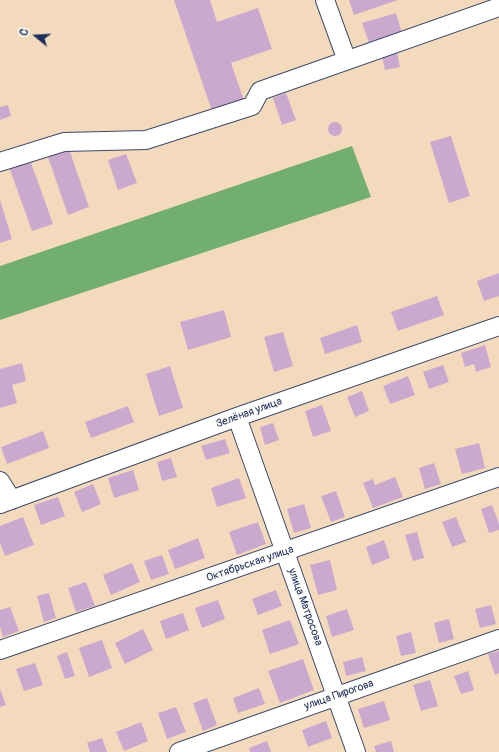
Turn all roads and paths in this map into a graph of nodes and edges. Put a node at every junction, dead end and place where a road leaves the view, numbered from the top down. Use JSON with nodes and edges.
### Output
{"nodes":[{"id":1,"x":325,"y":0,"type":"edge"},
{"id":2,"x":499,"y":7,"type":"edge"},
{"id":3,"x":346,"y":58,"type":"dead end"},
{"id":4,"x":0,"y":162,"type":"edge"},
{"id":5,"x":499,"y":326,"type":"edge"},
{"id":6,"x":237,"y":417,"type":"junction"},
{"id":7,"x":499,"y":477,"type":"edge"},
{"id":8,"x":0,"y":481,"type":"edge"},
{"id":9,"x":6,"y":502,"type":"edge"},
{"id":10,"x":285,"y":551,"type":"junction"},
{"id":11,"x":499,"y":639,"type":"edge"},
{"id":12,"x":0,"y":650,"type":"edge"},
{"id":13,"x":336,"y":696,"type":"junction"},
{"id":14,"x":179,"y":752,"type":"edge"},
{"id":15,"x":356,"y":752,"type":"edge"}],
"edges":[{"from":1,"to":3,"type":"street"},
{"from":2,"to":4,"type":"street"},
{"from":5,"to":6,"type":"street","name":"Зелёная улица"},
{"from":6,"to":9,"type":"street","name":"Зелёная улица"},
{"from":6,"to":10,"type":"street","name":"улица Матросова"},
{"from":7,"to":10,"type":"street","name":"Октябрьская улица"},
{"from":8,"to":9,"type":"street"},
{"from":10,"to":12,"type":"street","name":"Октябрьская улица"},
{"from":10,"to":13,"type":"street","name":"улица Матросова"},
{"from":11,"to":13,"type":"street","name":"улица Пирогова"},
{"from":13,"to":14,"type":"street","name":"улица Пирогова"},
{"from":13,"to":15,"type":"street","name":"улица Матросова"}]}
